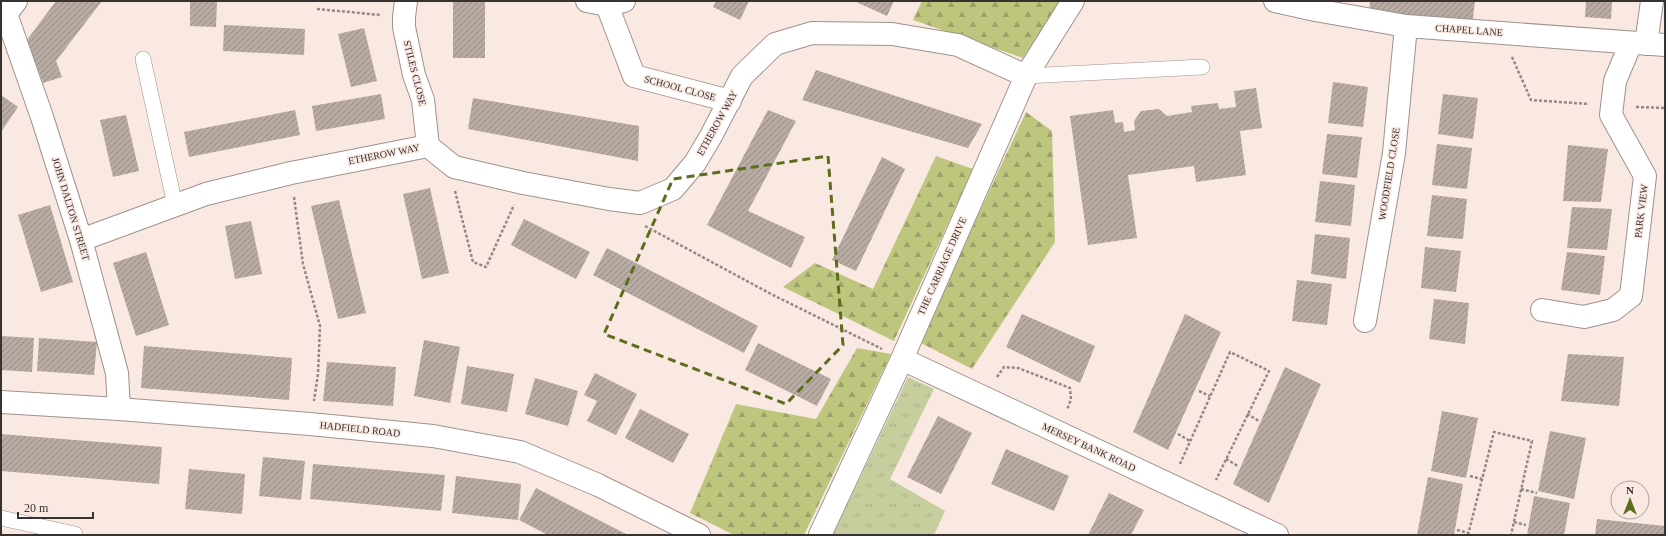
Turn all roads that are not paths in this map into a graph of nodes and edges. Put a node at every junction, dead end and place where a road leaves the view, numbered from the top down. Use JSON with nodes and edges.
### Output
{"nodes":[{"id":1,"x":1073,"y":1,"type":"edge"},
{"id":2,"x":1275,"y":1,"type":"edge"},
{"id":3,"x":1652,"y":1,"type":"edge"},
{"id":4,"x":606,"y":2,"type":"edge"},
{"id":5,"x":405,"y":9,"type":"edge"},
{"id":6,"x":8,"y":12,"type":"edge"},
{"id":7,"x":1406,"y":26,"type":"junction"},
{"id":8,"x":1647,"y":44,"type":"edge"},
{"id":9,"x":143,"y":59,"type":"dead end"},
{"id":10,"x":1202,"y":67,"type":"dead end"},
{"id":11,"x":1026,"y":76,"type":"junction"},
{"id":12,"x":730,"y":101,"type":"junction"},
{"id":13,"x":428,"y":146,"type":"junction"},
{"id":14,"x":175,"y":205,"type":"junction"},
{"id":15,"x":81,"y":240,"type":"junction"},
{"id":16,"x":1542,"y":310,"type":"dead end"},
{"id":17,"x":1365,"y":321,"type":"dead end"},
{"id":18,"x":902,"y":358,"type":"junction"},
{"id":19,"x":1,"y":402,"type":"edge"},
{"id":20,"x":120,"y":408,"type":"junction"},
{"id":21,"x":1,"y":518,"type":"edge"},
{"id":22,"x":75,"y":534,"type":"dead end"},
{"id":23,"x":699,"y":535,"type":"edge"},
{"id":24,"x":820,"y":535,"type":"edge"},
{"id":25,"x":1277,"y":535,"type":"edge"}],
"edges":[{"from":1,"to":11,"type":"street","name":"THE CARRIAGE DRIVE"},
{"from":2,"to":7,"type":"street","name":"CHAPEL LANE"},
{"from":3,"to":8,"type":"street","name":"PARK VIEW"},
{"from":4,"to":12,"type":"street","name":"SCHOOL CLOSE"},
{"from":5,"to":13,"type":"street","name":"STILES CLOSE"},
{"from":6,"to":15,"type":"street","name":"JOHN DALTON STREET"},
{"from":7,"to":8,"type":"street","name":"CHAPEL LANE"},
{"from":7,"to":17,"type":"street","name":"WOODFIELD CLOSE"},
{"from":8,"to":16,"type":"street","name":"PARK VIEW"},
{"from":9,"to":14,"type":"lane"},
{"from":10,"to":11,"type":"lane"},
{"from":11,"to":12,"type":"street","name":"ETHEROW WAY"},
{"from":11,"to":18,"type":"street","name":"THE CARRIAGE DRIVE"},
{"from":12,"to":13,"type":"street","name":"ETHEROW WAY"},
{"from":13,"to":14,"type":"street","name":"ETHEROW WAY"},
{"from":14,"to":15,"type":"street","name":"ETHEROW WAY"},
{"from":15,"to":20,"type":"street","name":"JOHN DALTON STREET"},
{"from":18,"to":24,"type":"street","name":"THE CARRIAGE DRIVE"},
{"from":18,"to":25,"type":"street","name":"MERSEY BANK ROAD"},
{"from":19,"to":20,"type":"street","name":"HADFIELD ROAD"},
{"from":20,"to":23,"type":"street","name":"HADFIELD ROAD"},
{"from":21,"to":22,"type":"lane"}]}
